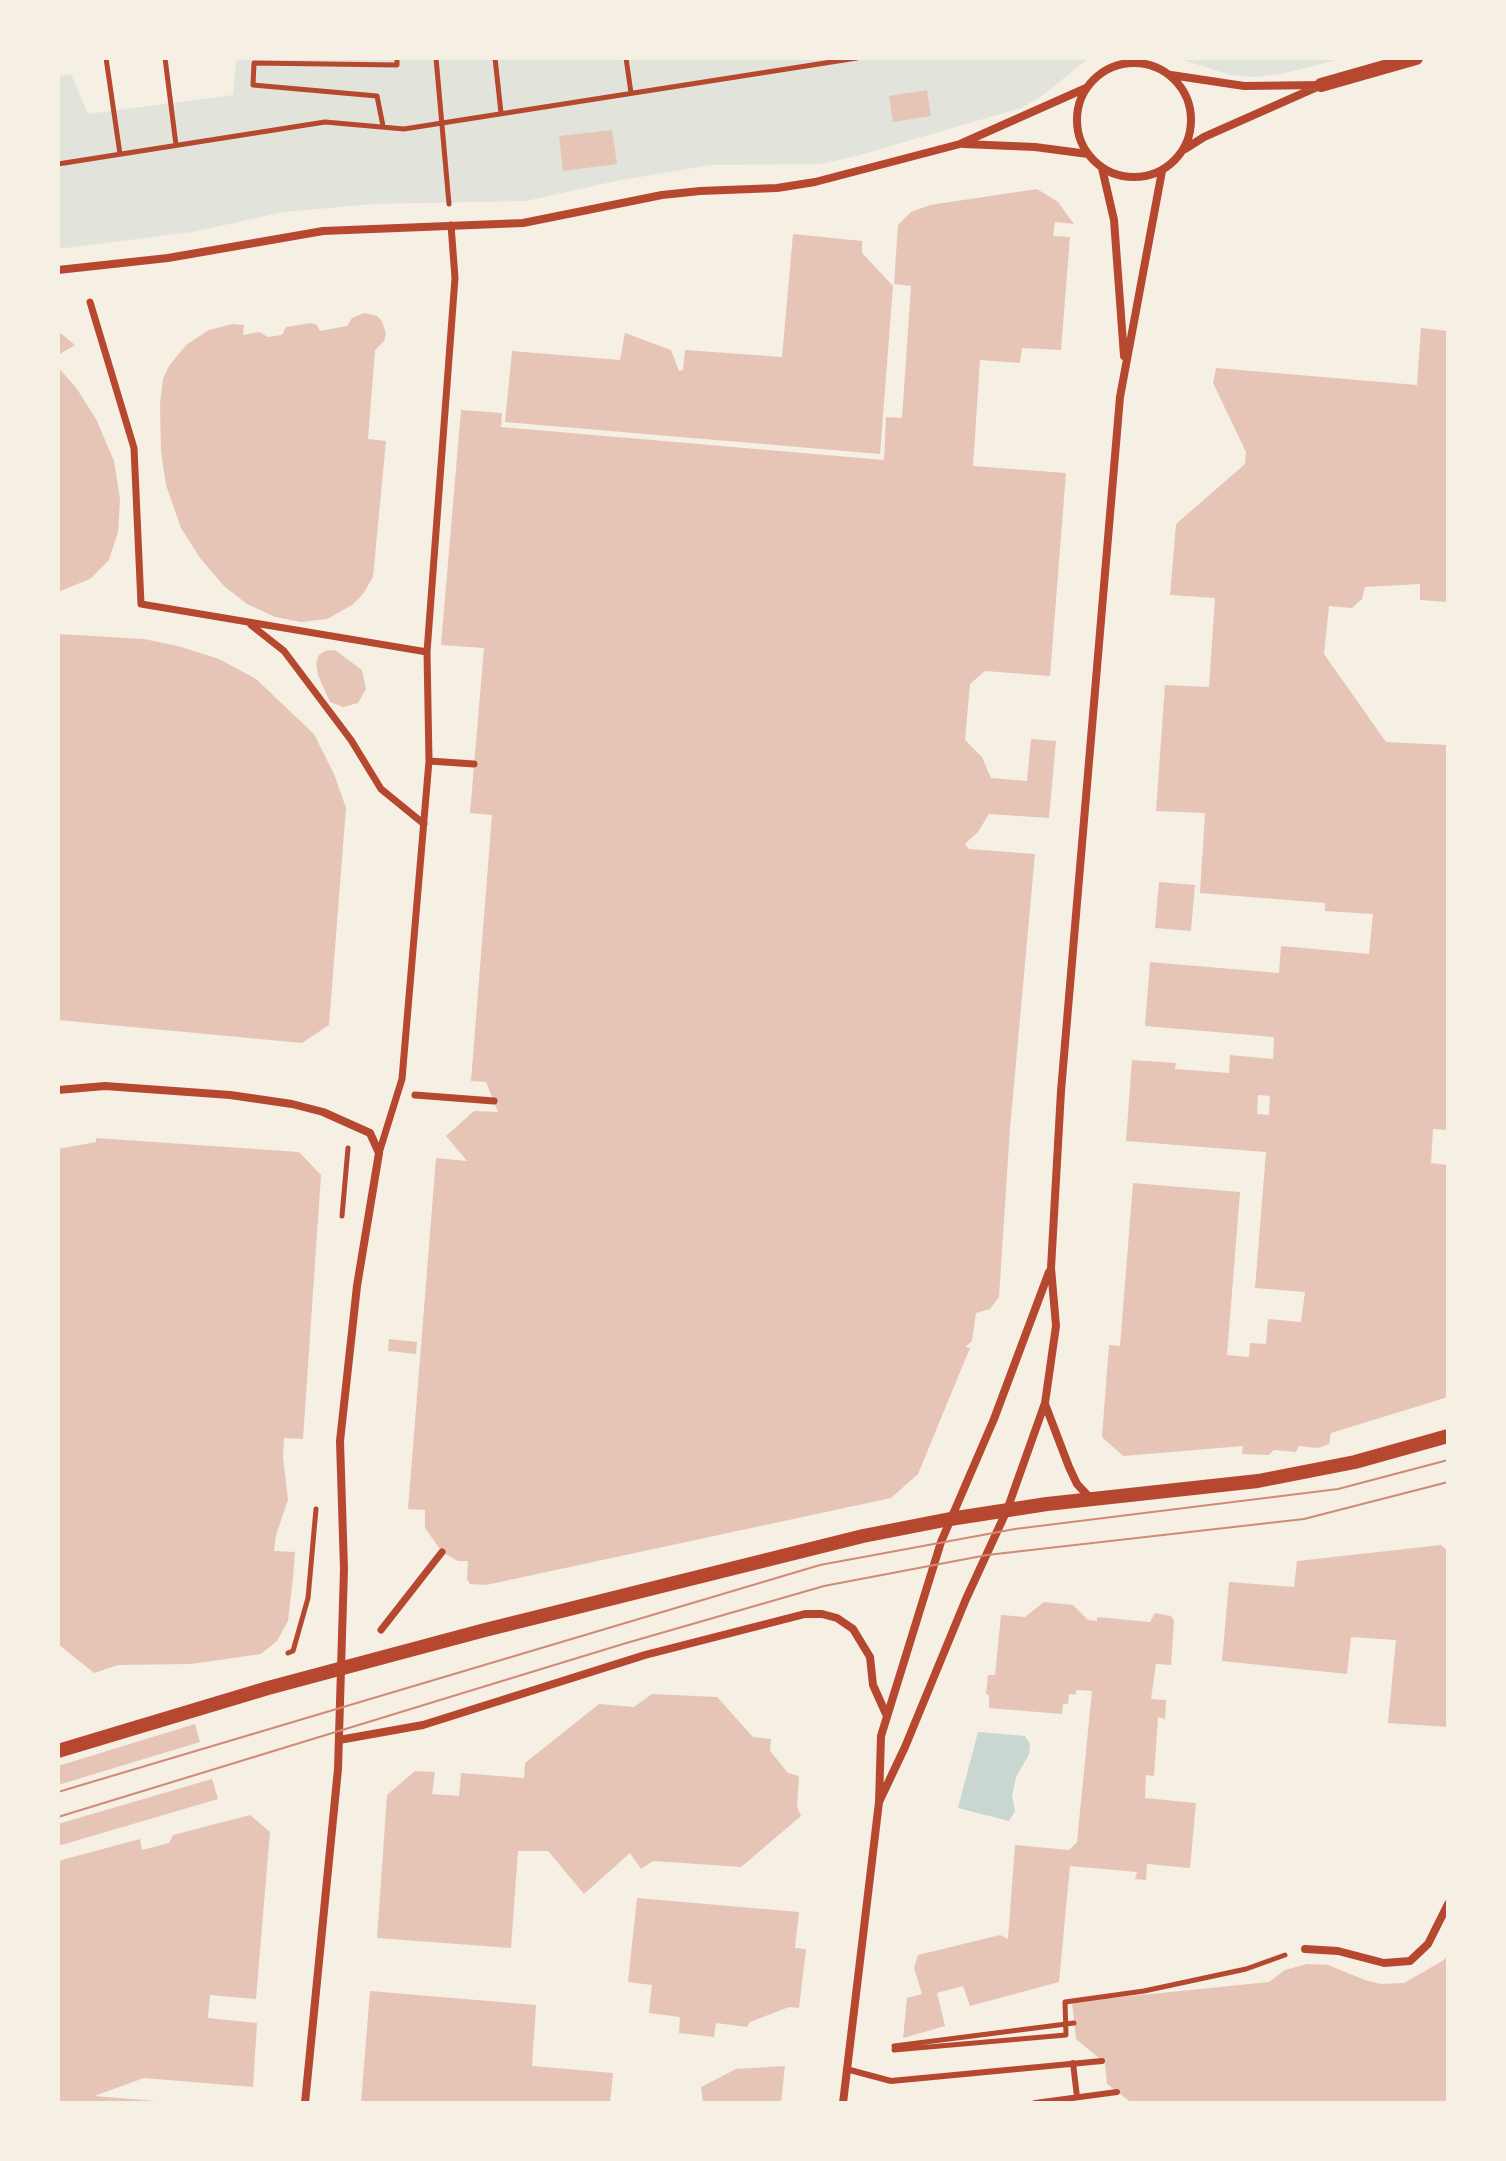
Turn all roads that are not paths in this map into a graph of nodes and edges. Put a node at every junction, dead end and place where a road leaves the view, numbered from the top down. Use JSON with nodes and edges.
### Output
{"nodes":[{"id":1,"x":1416,"y":58,"type":"edge"},
{"id":2,"x":1170,"y":75,"type":"junction"},
{"id":3,"x":1321,"y":85,"type":"junction"},
{"id":4,"x":1086,"y":88,"type":"junction"},
{"id":5,"x":960,"y":144,"type":"junction"},
{"id":6,"x":1184,"y":149,"type":"junction"},
{"id":7,"x":1088,"y":154,"type":"junction"},
{"id":8,"x":1102,"y":168,"type":"junction"},
{"id":9,"x":1162,"y":171,"type":"junction"},
{"id":10,"x":451,"y":225,"type":"junction"},
{"id":11,"x":58,"y":270,"type":"edge"},
{"id":12,"x":90,"y":302,"type":"dead end"},
{"id":13,"x":1125,"y":369,"type":"junction"},
{"id":14,"x":249,"y":624,"type":"junction"},
{"id":15,"x":427,"y":652,"type":"junction"},
{"id":16,"x":429,"y":761,"type":"junction"},
{"id":17,"x":474,"y":764,"type":"dead end"},
{"id":18,"x":424,"y":824,"type":"junction"},
{"id":19,"x":58,"y":1090,"type":"edge"},
{"id":20,"x":415,"y":1095,"type":"dead end"},
{"id":21,"x":494,"y":1101,"type":"dead end"},
{"id":22,"x":379,"y":1153,"type":"junction"},
{"id":23,"x":1051,"y":1268,"type":"junction"},
{"id":24,"x":1045,"y":1403,"type":"junction"},
{"id":25,"x":1448,"y":1436,"type":"edge"},
{"id":26,"x":1091,"y":1499,"type":"junction"},
{"id":27,"x":1007,"y":1510,"type":"junction"},
{"id":28,"x":950,"y":1519,"type":"junction"},
{"id":29,"x":442,"y":1552,"type":"dead end"},
{"id":30,"x":381,"y":1630,"type":"dead end"},
{"id":31,"x":339,"y":1670,"type":"junction"},
{"id":32,"x":887,"y":1715,"type":"junction"},
{"id":33,"x":339,"y":1740,"type":"junction"},
{"id":34,"x":58,"y":1751,"type":"edge"},
{"id":35,"x":879,"y":1802,"type":"junction"},
{"id":36,"x":1448,"y":1904,"type":"edge"},
{"id":37,"x":1305,"y":1949,"type":"road end"},
{"id":38,"x":1102,"y":2061,"type":"dead end"},
{"id":39,"x":1073,"y":2063,"type":"junction"},
{"id":40,"x":846,"y":2069,"type":"junction"},
{"id":41,"x":1117,"y":2092,"type":"dead end"},
{"id":42,"x":1077,"y":2097,"type":"junction"},
{"id":43,"x":305,"y":2103,"type":"edge"},
{"id":44,"x":843,"y":2103,"type":"edge"},
{"id":45,"x":1035,"y":2103,"type":"edge"},
{"id":46,"x":1083,"y":2103,"type":"edge"}],
"edges":[{"from":1,"to":3,"type":"street"},
{"from":2,"to":3,"type":"street"},
{"from":2,"to":4,"type":"street"},
{"from":2,"to":6,"type":"street"},
{"from":3,"to":6,"type":"street"},
{"from":4,"to":5,"type":"street"},
{"from":4,"to":7,"type":"street"},
{"from":5,"to":7,"type":"street"},
{"from":5,"to":10,"type":"street"},
{"from":6,"to":9,"type":"street"},
{"from":7,"to":8,"type":"street"},
{"from":8,"to":9,"type":"street"},
{"from":8,"to":13,"type":"street"},
{"from":9,"to":13,"type":"street"},
{"from":10,"to":11,"type":"street"},
{"from":10,"to":15,"type":"street"},
{"from":12,"to":14,"type":"street"},
{"from":13,"to":23,"type":"street"},
{"from":14,"to":15,"type":"street"},
{"from":14,"to":18,"type":"street"},
{"from":15,"to":16,"type":"street"},
{"from":16,"to":17,"type":"street"},
{"from":16,"to":18,"type":"street"},
{"from":18,"to":22,"type":"street"},
{"from":19,"to":22,"type":"street"},
{"from":20,"to":21,"type":"street"},
{"from":22,"to":31,"type":"street"},
{"from":23,"to":24,"type":"street"},
{"from":23,"to":28,"type":"street"},
{"from":24,"to":26,"type":"street"},
{"from":24,"to":27,"type":"street"},
{"from":25,"to":26,"type":"street"},
{"from":26,"to":27,"type":"street"},
{"from":27,"to":28,"type":"street"},
{"from":27,"to":35,"type":"street"},
{"from":28,"to":31,"type":"street"},
{"from":28,"to":32,"type":"street"},
{"from":29,"to":30,"type":"street"},
{"from":31,"to":33,"type":"street"},
{"from":31,"to":34,"type":"street"},
{"from":32,"to":33,"type":"street"},
{"from":32,"to":35,"type":"street"},
{"from":33,"to":43,"type":"street"},
{"from":35,"to":40,"type":"street"},
{"from":36,"to":37,"type":"street"},
{"from":38,"to":39,"type":"lane"},
{"from":39,"to":40,"type":"lane"},
{"from":39,"to":42,"type":"lane"},
{"from":40,"to":44,"type":"street"},
{"from":41,"to":42,"type":"lane"},
{"from":42,"to":45,"type":"lane"},
{"from":42,"to":46,"type":"lane"}]}
